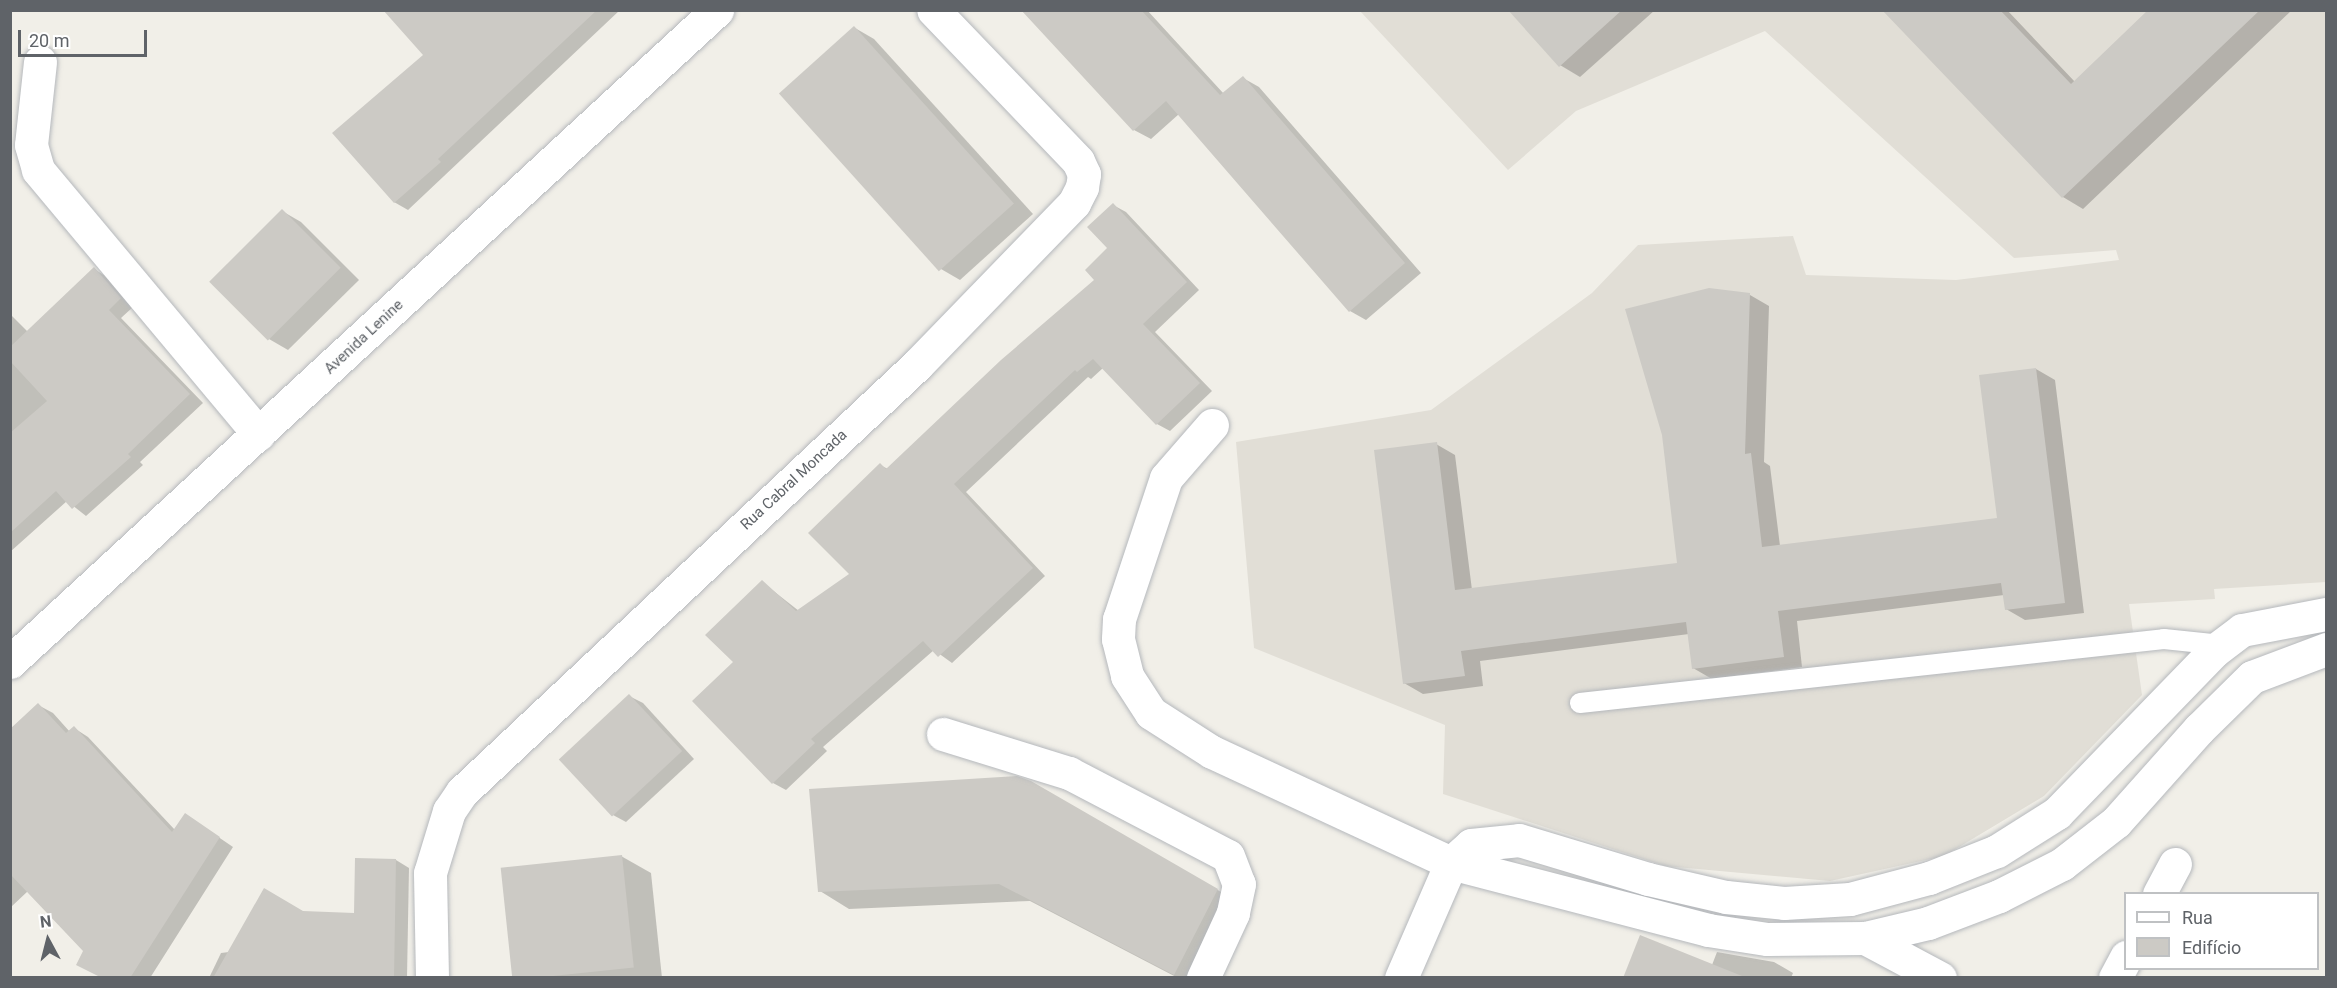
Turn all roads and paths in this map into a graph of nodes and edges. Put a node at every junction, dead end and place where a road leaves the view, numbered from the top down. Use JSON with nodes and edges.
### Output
{"nodes":[{"id":1,"x":717,"y":10,"type":"edge"},
{"id":2,"x":933,"y":10,"type":"edge"},
{"id":3,"x":40,"y":62,"type":"dead end"},
{"id":4,"x":1212,"y":425,"type":"dead end"},
{"id":5,"x":259,"y":434,"type":"junction"},
{"id":6,"x":2326,"y":614,"type":"edge"},
{"id":7,"x":2222,"y":645,"type":"junction"},
{"id":8,"x":2326,"y":650,"type":"edge"},
{"id":9,"x":10,"y":662,"type":"edge"},
{"id":10,"x":2252,"y":677,"type":"junction"},
{"id":11,"x":1580,"y":703,"type":"dead end"},
{"id":12,"x":943,"y":734,"type":"dead end"},
{"id":13,"x":1451,"y":863,"type":"junction"},
{"id":14,"x":2175,"y":864,"type":"dead end"},
{"id":15,"x":1911,"y":883,"type":"junction"},
{"id":16,"x":2160,"y":892,"type":"edge"},
{"id":17,"x":1928,"y":923,"type":"junction"},
{"id":18,"x":1865,"y":938,"type":"junction"},
{"id":19,"x":2124,"y":961,"type":"edge"},
{"id":20,"x":432,"y":978,"type":"edge"},
{"id":21,"x":1203,"y":978,"type":"edge"},
{"id":22,"x":1401,"y":978,"type":"edge"},
{"id":23,"x":1940,"y":978,"type":"edge"},
{"id":24,"x":2115,"y":978,"type":"edge"}],
"edges":[{"from":1,"to":5,"type":"street","name":"Avenida Lenine"},
{"from":2,"to":20,"type":"street","name":"Rua Cabral Moncada"},
{"from":3,"to":5,"type":"street"},
{"from":4,"to":13,"type":"street"},
{"from":5,"to":9,"type":"street","name":"Avenida Lenine"},
{"from":6,"to":7,"type":"street"},
{"from":7,"to":10,"type":"street"},
{"from":7,"to":11,"type":"lane"},
{"from":7,"to":15,"type":"street"},
{"from":8,"to":10,"type":"street"},
{"from":10,"to":17,"type":"street"},
{"from":12,"to":21,"type":"street"},
{"from":13,"to":15,"type":"street"},
{"from":13,"to":18,"type":"street"},
{"from":13,"to":22,"type":"street"},
{"from":14,"to":16,"type":"street"},
{"from":15,"to":17,"type":"street"},
{"from":17,"to":18,"type":"street"},
{"from":18,"to":23,"type":"street"},
{"from":19,"to":24,"type":"street"}]}
